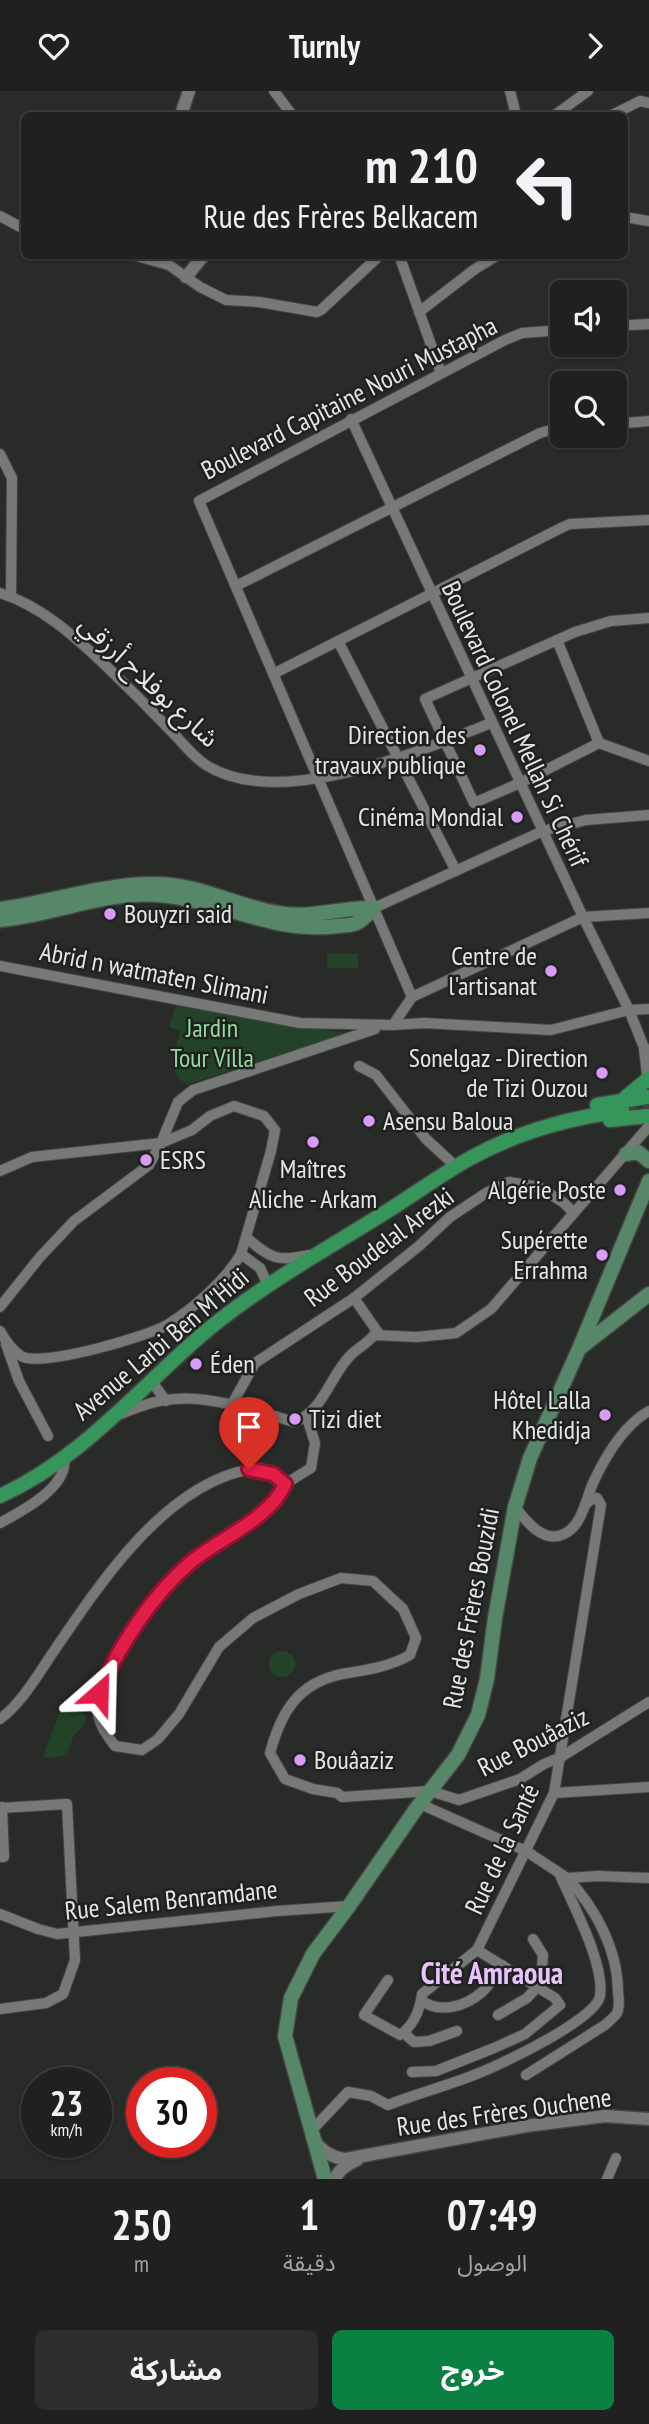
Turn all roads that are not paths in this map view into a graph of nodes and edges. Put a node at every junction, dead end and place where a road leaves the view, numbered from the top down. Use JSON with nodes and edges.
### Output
{"nodes":[{"id":1,"x":188,"y":91,"type":"edge"},
{"id":2,"x":274,"y":91,"type":"edge"},
{"id":3,"x":510,"y":91,"type":"edge"},
{"id":4,"x":588,"y":91,"type":"edge"},
{"id":5,"x":645,"y":102,"type":"edge"},
{"id":6,"x":182,"y":112,"type":"edge"},
{"id":7,"x":290,"y":112,"type":"edge"},
{"id":8,"x":515,"y":112,"type":"edge"},
{"id":9,"x":559,"y":112,"type":"edge"},
{"id":10,"x":620,"y":112,"type":"edge"},
{"id":11,"x":0,"y":216,"type":"edge"},
{"id":12,"x":628,"y":217,"type":"edge"},
{"id":13,"x":649,"y":221,"type":"edge"},
{"id":14,"x":21,"y":227,"type":"edge"},
{"id":15,"x":147,"y":259,"type":"edge"},
{"id":16,"x":201,"y":259,"type":"edge"},
{"id":17,"x":376,"y":259,"type":"edge"},
{"id":18,"x":400,"y":259,"type":"edge"},
{"id":19,"x":491,"y":259,"type":"edge"},
{"id":20,"x":187,"y":277,"type":"junction"},
{"id":21,"x":419,"y":312,"type":"junction"},
{"id":22,"x":649,"y":324,"type":"edge"},
{"id":23,"x":627,"y":325,"type":"edge"},
{"id":24,"x":550,"y":331,"type":"edge"},
{"id":25,"x":441,"y":373,"type":"junction"},
{"id":26,"x":351,"y":419,"type":"junction"},
{"id":27,"x":649,"y":421,"type":"edge"},
{"id":28,"x":627,"y":422,"type":"edge"},
{"id":29,"x":550,"y":430,"type":"edge"},
{"id":30,"x":0,"y":454,"type":"edge"},
{"id":31,"x":391,"y":506,"type":"junction"},
{"id":32,"x":649,"y":520,"type":"edge"},
{"id":33,"x":236,"y":586,"type":"junction"},
{"id":34,"x":0,"y":593,"type":"edge"},
{"id":35,"x":431,"y":594,"type":"junction"},
{"id":36,"x":11,"y":596,"type":"junction"},
{"id":37,"x":649,"y":618,"type":"edge"},
{"id":38,"x":557,"y":640,"type":"junction"},
{"id":39,"x":338,"y":641,"type":"junction"},
{"id":40,"x":275,"y":673,"type":"junction"},
{"id":41,"x":471,"y":679,"type":"junction"},
{"id":42,"x":491,"y":723,"type":"junction"},
{"id":43,"x":444,"y":742,"type":"junction"},
{"id":44,"x":599,"y":743,"type":"junction"},
{"id":45,"x":397,"y":757,"type":"junction"},
{"id":46,"x":649,"y":761,"type":"edge"},
{"id":47,"x":317,"y":778,"type":"junction"},
{"id":48,"x":520,"y":783,"type":"junction"},
{"id":49,"x":649,"y":815,"type":"edge"},
{"id":50,"x":543,"y":831,"type":"junction"},
{"id":51,"x":456,"y":871,"type":"junction"},
{"id":52,"x":374,"y":908,"type":"junction"},
{"id":53,"x":0,"y":909,"type":"edge"},
{"id":54,"x":649,"y":913,"type":"edge"},
{"id":55,"x":583,"y":917,"type":"junction"},
{"id":56,"x":0,"y":920,"type":"edge"},
{"id":57,"x":0,"y":966,"type":"edge"},
{"id":58,"x":412,"y":997,"type":"junction"},
{"id":59,"x":649,"y":1009,"type":"edge"},
{"id":60,"x":629,"y":1010,"type":"junction"},
{"id":61,"x":393,"y":1025,"type":"junction"},
{"id":62,"x":646,"y":1050,"type":"edge"},
{"id":63,"x":359,"y":1066,"type":"dead end"},
{"id":64,"x":648,"y":1079,"type":"edge"},
{"id":65,"x":648,"y":1096,"type":"edge"},
{"id":66,"x":622,"y":1105,"type":"junction"},
{"id":67,"x":648,"y":1120,"type":"edge"},
{"id":68,"x":161,"y":1143,"type":"junction"},
{"id":69,"x":626,"y":1154,"type":"junction"},
{"id":70,"x":649,"y":1161,"type":"edge"},
{"id":71,"x":447,"y":1168,"type":"junction"},
{"id":72,"x":0,"y":1171,"type":"edge"},
{"id":73,"x":649,"y":1181,"type":"edge"},
{"id":74,"x":574,"y":1213,"type":"junction"},
{"id":75,"x":247,"y":1238,"type":"junction"},
{"id":76,"x":241,"y":1254,"type":"junction"},
{"id":77,"x":317,"y":1254,"type":"junction"},
{"id":78,"x":268,"y":1285,"type":"junction"},
{"id":79,"x":649,"y":1294,"type":"edge"},
{"id":80,"x":354,"y":1298,"type":"junction"},
{"id":81,"x":0,"y":1307,"type":"edge"},
{"id":82,"x":379,"y":1333,"type":"junction"},
{"id":83,"x":2,"y":1335,"type":"edge"},
{"id":84,"x":579,"y":1349,"type":"junction"},
{"id":85,"x":155,"y":1378,"type":"junction"},
{"id":86,"x":166,"y":1401,"type":"junction"},
{"id":87,"x":231,"y":1406,"type":"junction"},
{"id":88,"x":649,"y":1410,"type":"edge"},
{"id":89,"x":111,"y":1418,"type":"junction"},
{"id":90,"x":307,"y":1418,"type":"junction"},
{"id":91,"x":48,"y":1436,"type":"dead end"},
{"id":92,"x":64,"y":1458,"type":"junction"},
{"id":93,"x":285,"y":1484,"type":"junction"},
{"id":94,"x":19,"y":1487,"type":"junction"},
{"id":95,"x":0,"y":1490,"type":"edge"},
{"id":96,"x":0,"y":1496,"type":"edge"},
{"id":97,"x":0,"y":1502,"type":"edge"},
{"id":98,"x":585,"y":1505,"type":"junction"},
{"id":99,"x":516,"y":1507,"type":"junction"},
{"id":100,"x":0,"y":1523,"type":"edge"},
{"id":101,"x":649,"y":1702,"type":"edge"},
{"id":102,"x":0,"y":1719,"type":"edge"},
{"id":103,"x":561,"y":1757,"type":"junction"},
{"id":104,"x":649,"y":1787,"type":"edge"},
{"id":105,"x":430,"y":1791,"type":"junction"},
{"id":106,"x":554,"y":1793,"type":"junction"},
{"id":107,"x":420,"y":1804,"type":"junction"},
{"id":108,"x":1,"y":1807,"type":"edge"},
{"id":109,"x":526,"y":1851,"type":"junction"},
{"id":110,"x":0,"y":1857,"type":"edge"},
{"id":111,"x":563,"y":1876,"type":"junction"},
{"id":112,"x":649,"y":1878,"type":"edge"},
{"id":113,"x":349,"y":1906,"type":"junction"},
{"id":114,"x":0,"y":1915,"type":"edge"},
{"id":115,"x":75,"y":1933,"type":"junction"},
{"id":116,"x":533,"y":1939,"type":"dead end"},
{"id":117,"x":477,"y":1950,"type":"junction"},
{"id":118,"x":502,"y":1965,"type":"junction"},
{"id":119,"x":388,"y":1980,"type":"dead end"},
{"id":120,"x":538,"y":1988,"type":"junction"},
{"id":121,"x":421,"y":2000,"type":"junction"},
{"id":122,"x":0,"y":2009,"type":"edge"},
{"id":123,"x":498,"y":2015,"type":"dead end"},
{"id":124,"x":457,"y":2031,"type":"dead end"},
{"id":125,"x":404,"y":2033,"type":"junction"},
{"id":126,"x":412,"y":2072,"type":"dead end"},
{"id":127,"x":526,"y":2075,"type":"dead end"},
{"id":128,"x":649,"y":2119,"type":"edge"},
{"id":129,"x":313,"y":2137,"type":"junction"},
{"id":130,"x":367,"y":2156,"type":"junction"},
{"id":131,"x":616,"y":2158,"type":"dead end"},
{"id":132,"x":325,"y":2179,"type":"edge"},
{"id":133,"x":335,"y":2179,"type":"edge"},
{"id":134,"x":607,"y":2179,"type":"edge"}],
"edges":[{"from":1,"to":6,"type":"street"},
{"from":2,"to":7,"type":"street"},
{"from":3,"to":8,"type":"street"},
{"from":4,"to":9,"type":"street"},
{"from":5,"to":10,"type":"street"},
{"from":11,"to":14,"type":"street"},
{"from":12,"to":13,"type":"street"},
{"from":15,"to":20,"type":"street"},
{"from":16,"to":20,"type":"street"},
{"from":17,"to":20,"type":"street"},
{"from":18,"to":21,"type":"street"},
{"from":19,"to":21,"type":"street"},
{"from":21,"to":25,"type":"street"},
{"from":22,"to":23,"type":"street"},
{"from":24,"to":25,"type":"street","name":"Boulevard Capitaine Nouri Mustapha"},
{"from":25,"to":26,"type":"street","name":"Boulevard Capitaine Nouri Mustapha"},
{"from":26,"to":31,"type":"street","name":"Boulevard Colonel Mellah Si Chérif"},
{"from":26,"to":33,"type":"street","name":"Boulevard Capitaine Nouri Mustapha"},
{"from":27,"to":28,"type":"street"},
{"from":29,"to":31,"type":"street"},
{"from":30,"to":36,"type":"street"},
{"from":31,"to":33,"type":"street"},
{"from":31,"to":35,"type":"street","name":"Boulevard Colonel Mellah Si Chérif"},
{"from":32,"to":35,"type":"street"},
{"from":33,"to":40,"type":"street"},
{"from":34,"to":36,"type":"street","name":"شارع بوفلاح أرزقي"},
{"from":35,"to":39,"type":"street"},
{"from":35,"to":41,"type":"street","name":"Boulevard Colonel Mellah Si Chérif"},
{"from":36,"to":47,"type":"street","name":"شارع بوفلاح أرزقي"},
{"from":37,"to":38,"type":"street"},
{"from":38,"to":41,"type":"street"},
{"from":38,"to":44,"type":"street"},
{"from":39,"to":40,"type":"street"},
{"from":39,"to":45,"type":"street"},
{"from":40,"to":47,"type":"street"},
{"from":41,"to":42,"type":"street","name":"Boulevard Colonel Mellah Si Chérif"},
{"from":41,"to":43,"type":"street"},
{"from":42,"to":43,"type":"street","name":"شارع بوفلاح أرزقي"},
{"from":42,"to":48,"type":"street","name":"Boulevard Colonel Mellah Si Chérif"},
{"from":43,"to":45,"type":"street","name":"شارع بوفلاح أرزقي"},
{"from":43,"to":48,"type":"street"},
{"from":44,"to":46,"type":"street"},
{"from":44,"to":48,"type":"street"},
{"from":45,"to":47,"type":"street","name":"شارع بوفلاح أرزقي"},
{"from":45,"to":51,"type":"street"},
{"from":47,"to":52,"type":"street"},
{"from":48,"to":50,"type":"street","name":"Boulevard Colonel Mellah Si Chérif"},
{"from":49,"to":50,"type":"street"},
{"from":50,"to":51,"type":"street"},
{"from":50,"to":55,"type":"street","name":"Boulevard Colonel Mellah Si Chérif"},
{"from":51,"to":52,"type":"street"},
{"from":52,"to":53,"type":"main road"},
{"from":52,"to":56,"type":"main road"},
{"from":52,"to":58,"type":"street"},
{"from":54,"to":55,"type":"street"},
{"from":55,"to":58,"type":"street"},
{"from":55,"to":60,"type":"street","name":"Boulevard Colonel Mellah Si Chérif"},
{"from":57,"to":61,"type":"street","name":"Abrid n watmaten Slimani"},
{"from":58,"to":61,"type":"street"},
{"from":59,"to":60,"type":"street"},
{"from":60,"to":61,"type":"street"},
{"from":60,"to":62,"type":"street","name":"Boulevard Colonel Mellah Si Chérif"},
{"from":61,"to":68,"type":"street"},
{"from":62,"to":64,"type":"street","name":"Boulevard Colonel Mellah Si Chérif"},
{"from":63,"to":71,"type":"street"},
{"from":64,"to":65,"type":"street","name":"Boulevard Colonel Mellah Si Chérif"},
{"from":64,"to":66,"type":"main road"},
{"from":65,"to":66,"type":"main road","name":"Avenue Larbi Ben M'Hidi"},
{"from":65,"to":67,"type":"main road"},
{"from":66,"to":71,"type":"main road","name":"Avenue Larbi Ben M'Hidi"},
{"from":67,"to":69,"type":"street"},
{"from":67,"to":71,"type":"main road","name":"Avenue Larbi Ben M'Hidi"},
{"from":68,"to":72,"type":"street"},
{"from":68,"to":75,"type":"street"},
{"from":68,"to":81,"type":"street"},
{"from":69,"to":70,"type":"main road"},
{"from":69,"to":74,"type":"street"},
{"from":71,"to":77,"type":"main road","name":"Avenue Larbi Ben M'Hidi"},
{"from":73,"to":84,"type":"main road","name":"Rue des Frères Bouzidi"},
{"from":74,"to":80,"type":"street","name":"Rue Boudelal Arezki"},
{"from":74,"to":82,"type":"street"},
{"from":75,"to":76,"type":"street"},
{"from":75,"to":77,"type":"street"},
{"from":76,"to":78,"type":"street"},
{"from":76,"to":83,"type":"street"},
{"from":77,"to":78,"type":"main road","name":"Avenue Larbi Ben M'Hidi"},
{"from":78,"to":85,"type":"main road","name":"Avenue Larbi Ben M'Hidi"},
{"from":79,"to":84,"type":"main road"},
{"from":80,"to":82,"type":"street"},
{"from":80,"to":87,"type":"street","name":"Rue Boudelal Arezki"},
{"from":82,"to":90,"type":"street"},
{"from":83,"to":91,"type":"street"},
{"from":84,"to":99,"type":"main road","name":"Rue des Frères Bouzidi"},
{"from":85,"to":86,"type":"street"},
{"from":85,"to":89,"type":"main road","name":"Avenue Larbi Ben M'Hidi"},
{"from":86,"to":87,"type":"street"},
{"from":86,"to":89,"type":"street"},
{"from":87,"to":90,"type":"street"},
{"from":88,"to":98,"type":"street"},
{"from":89,"to":92,"type":"main road","name":"Avenue Larbi Ben M'Hidi"},
{"from":90,"to":93,"type":"street"},
{"from":92,"to":94,"type":"main road","name":"Avenue Larbi Ben M'Hidi"},
{"from":92,"to":100,"type":"street"},
{"from":93,"to":102,"type":"street"},
{"from":93,"to":105,"type":"street","name":"Rue Bouâaziz"},
{"from":94,"to":95,"type":"main road","name":"Avenue Larbi Ben M'Hidi"},
{"from":94,"to":96,"type":"main road","name":"Avenue Larbi Ben M'Hidi"},
{"from":94,"to":97,"type":"main road","name":"Avenue Larbi Ben M'Hidi"},
{"from":98,"to":99,"type":"street"},
{"from":98,"to":103,"type":"street","name":"Rue de la Santé"},
{"from":99,"to":105,"type":"main road","name":"Rue des Frères Bouzidi"},
{"from":101,"to":103,"type":"street","name":"Rue Bouâaziz"},
{"from":103,"to":105,"type":"street","name":"Rue Bouâaziz"},
{"from":103,"to":106,"type":"street","name":"Rue de la Santé"},
{"from":104,"to":106,"type":"street"},
{"from":105,"to":107,"type":"main road","name":"Rue des Frères Bouzidi"},
{"from":106,"to":109,"type":"street","name":"Rue de la Santé"},
{"from":107,"to":109,"type":"street"},
{"from":107,"to":113,"type":"main road","name":"Rue des Frères Bouzidi"},
{"from":108,"to":110,"type":"street"},
{"from":108,"to":115,"type":"street"},
{"from":109,"to":111,"type":"street"},
{"from":109,"to":117,"type":"street","name":"Rue de la Santé"},
{"from":111,"to":112,"type":"street"},
{"from":111,"to":127,"type":"street"},
{"from":111,"to":129,"type":"street"},
{"from":113,"to":115,"type":"street","name":"Rue Salem Benramdane"},
{"from":113,"to":129,"type":"main road","name":"Rue des Frères Bouzidi"},
{"from":114,"to":115,"type":"street","name":"Rue Salem Benramdane"},
{"from":115,"to":122,"type":"street"},
{"from":116,"to":120,"type":"street"},
{"from":117,"to":118,"type":"street"},
{"from":117,"to":121,"type":"street","name":"Rue de la Santé"},
{"from":118,"to":120,"type":"street"},
{"from":118,"to":121,"type":"street"},
{"from":119,"to":125,"type":"street"},
{"from":120,"to":123,"type":"street"},
{"from":120,"to":126,"type":"street"},
{"from":121,"to":125,"type":"street","name":"Rue de la Santé"},
{"from":124,"to":125,"type":"street"},
{"from":128,"to":130,"type":"street","name":"Rue des Frères Ouchene"},
{"from":129,"to":130,"type":"street","name":"Rue des Frères Ouchene"},
{"from":129,"to":132,"type":"main road","name":"Rue des Frères Bouzidi"},
{"from":130,"to":133,"type":"street","name":"Rue des Frères Ouchene"},
{"from":131,"to":134,"type":"street"}]}
